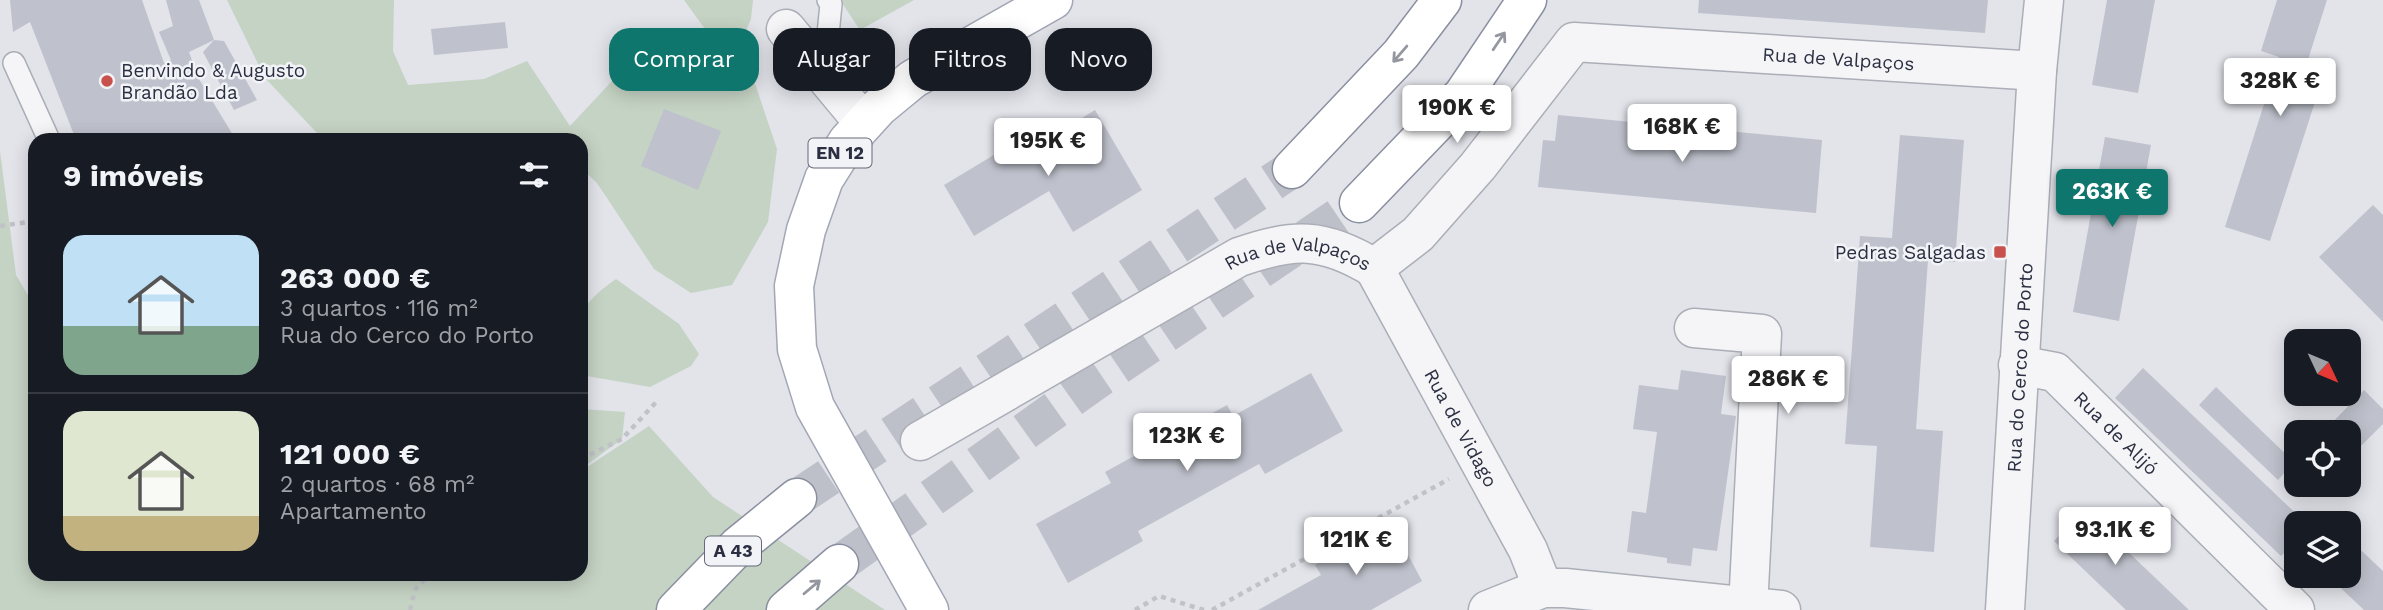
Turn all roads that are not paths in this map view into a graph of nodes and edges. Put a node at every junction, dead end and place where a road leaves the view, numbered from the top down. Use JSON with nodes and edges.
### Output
{"nodes":[{"id":1,"x":828,"y":0,"type":"edge"},
{"id":2,"x":1053,"y":0,"type":"edge"},
{"id":3,"x":1442,"y":0,"type":"edge"},
{"id":4,"x":1527,"y":0,"type":"edge"},
{"id":5,"x":2044,"y":0,"type":"edge"},
{"id":6,"x":829,"y":28,"type":"edge"},
{"id":7,"x":14,"y":63,"type":"dead end"},
{"id":8,"x":2037,"y":71,"type":"junction"},
{"id":9,"x":836,"y":91,"type":"edge"},
{"id":10,"x":864,"y":123,"type":"junction"},
{"id":11,"x":46,"y":133,"type":"edge"},
{"id":12,"x":1292,"y":169,"type":"tunnel mouth"},
{"id":13,"x":1359,"y":203,"type":"tunnel mouth"},
{"id":14,"x":1374,"y":268,"type":"junction"},
{"id":15,"x":1694,"y":328,"type":"dead end"},
{"id":16,"x":2018,"y":365,"type":"junction"},
{"id":17,"x":920,"y":441,"type":"dead end"},
{"id":18,"x":797,"y":498,"type":"tunnel mouth"},
{"id":19,"x":839,"y":564,"type":"tunnel mouth"},
{"id":20,"x":1543,"y":588,"type":"junction"},
{"id":21,"x":1764,"y":609,"type":"edge"},
{"id":22,"x":676,"y":610,"type":"edge"},
{"id":23,"x":786,"y":610,"type":"edge"},
{"id":24,"x":929,"y":610,"type":"edge"},
{"id":25,"x":1488,"y":610,"type":"edge"},
{"id":26,"x":2005,"y":610,"type":"edge"},
{"id":27,"x":2295,"y":610,"type":"edge"}],
"edges":[{"from":1,"to":6,"type":"lane"},
{"from":2,"to":10,"type":"main road","number":"EN 12"},
{"from":3,"to":12,"type":"main road","one_way":true},
{"from":13,"to":4,"type":"main road","one_way":true},
{"from":5,"to":8,"type":"street","name":"Rua do Cerco do Porto"},
{"from":7,"to":11,"type":"lane"},
{"from":8,"to":14,"type":"street","name":"Rua de Valpaços"},
{"from":8,"to":16,"type":"street","name":"Rua do Cerco do Porto"},
{"from":9,"to":10,"type":"street"},
{"from":10,"to":24,"type":"main road","number":"EN 12"},
{"from":14,"to":17,"type":"street","name":"Rua de Valpaços"},
{"from":14,"to":20,"type":"street","name":"Rua de Vidago"},
{"from":15,"to":21,"type":"street"},
{"from":16,"to":26,"type":"street","name":"Rua do Cerco do Porto"},
{"from":16,"to":27,"type":"street","name":"Rua de Alijó"},
{"from":18,"to":22,"type":"main road","number":"A 43"},
{"from":23,"to":19,"type":"main road","one_way":true},
{"from":20,"to":21,"type":"street"},
{"from":20,"to":25,"type":"street"}]}
